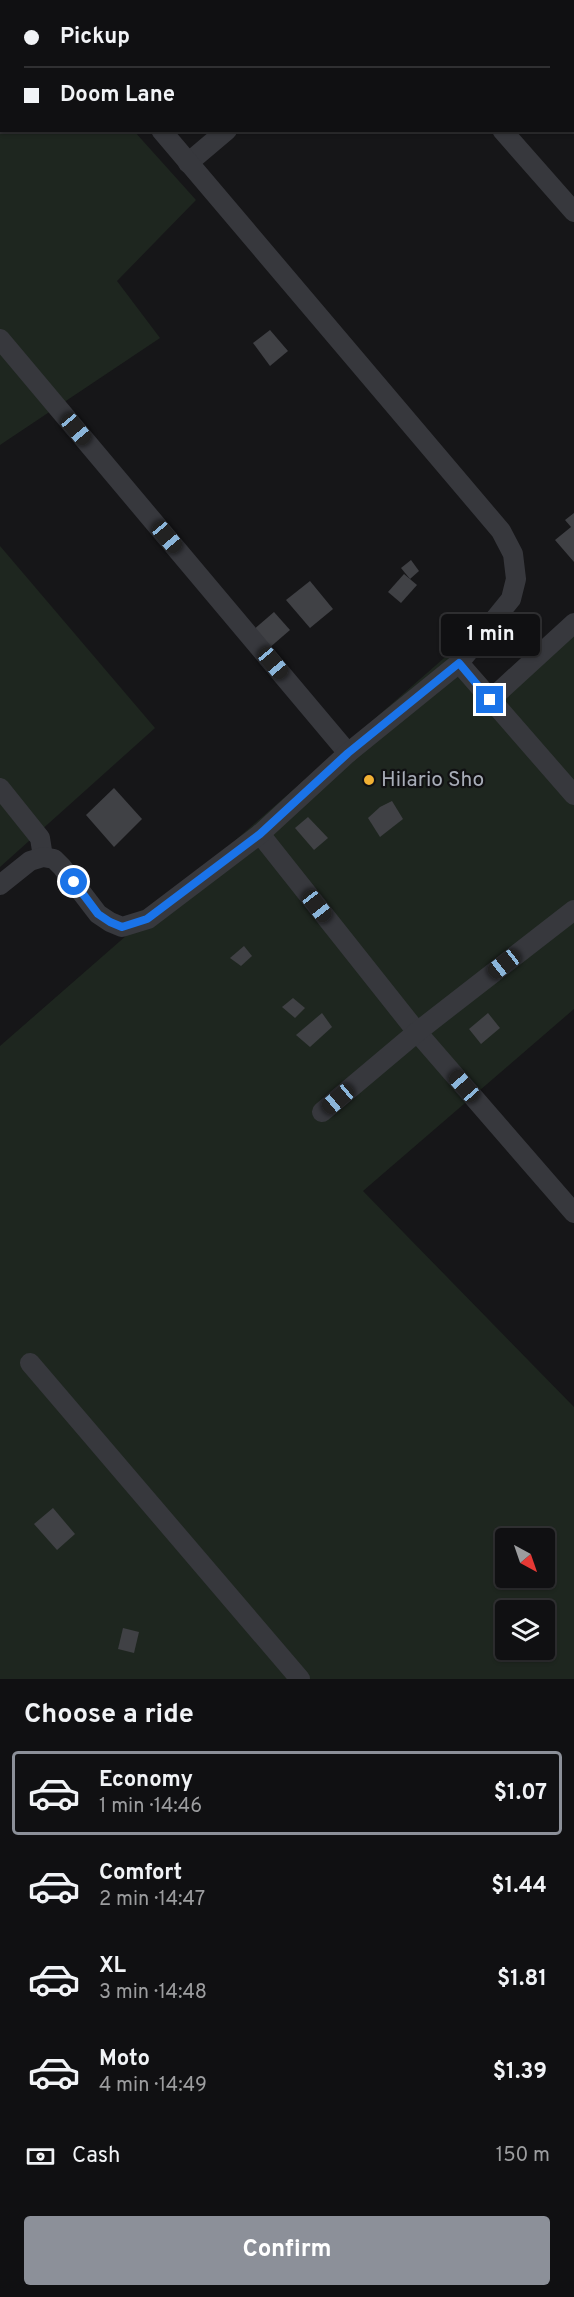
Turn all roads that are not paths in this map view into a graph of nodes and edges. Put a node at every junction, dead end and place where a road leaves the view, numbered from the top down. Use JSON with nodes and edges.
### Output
{"nodes":[{"id":1,"x":163,"y":132,"type":"edge"},
{"id":2,"x":225,"y":132,"type":"edge"},
{"id":3,"x":504,"y":132,"type":"edge"},
{"id":4,"x":188,"y":163,"type":"junction"},
{"id":5,"x":574,"y":212,"type":"edge"},
{"id":6,"x":0,"y":339,"type":"edge"},
{"id":7,"x":574,"y":623,"type":"edge"},
{"id":8,"x":459,"y":663,"type":"junction"},
{"id":9,"x":490,"y":700,"type":"junction"},
{"id":10,"x":348,"y":753,"type":"junction"},
{"id":11,"x":0,"y":788,"type":"edge"},
{"id":12,"x":574,"y":795,"type":"edge"},
{"id":13,"x":260,"y":834,"type":"junction"},
{"id":14,"x":43,"y":857,"type":"junction"},
{"id":15,"x":0,"y":885,"type":"edge"},
{"id":16,"x":574,"y":910,"type":"edge"},
{"id":17,"x":417,"y":1032,"type":"junction"},
{"id":18,"x":322,"y":1112,"type":"dead end"},
{"id":19,"x":574,"y":1213,"type":"edge"},
{"id":20,"x":30,"y":1363,"type":"dead end"},
{"id":21,"x":300,"y":1679,"type":"edge"}],
"edges":[{"from":1,"to":4,"type":"street"},
{"from":2,"to":4,"type":"street"},
{"from":3,"to":5,"type":"street"},
{"from":4,"to":8,"type":"street"},
{"from":6,"to":10,"type":"street"},
{"from":7,"to":9,"type":"street"},
{"from":8,"to":9,"type":"street"},
{"from":8,"to":10,"type":"street"},
{"from":9,"to":12,"type":"street"},
{"from":10,"to":13,"type":"street"},
{"from":11,"to":14,"type":"street"},
{"from":13,"to":14,"type":"street"},
{"from":13,"to":17,"type":"street"},
{"from":14,"to":15,"type":"street"},
{"from":16,"to":17,"type":"street"},
{"from":17,"to":18,"type":"street"},
{"from":17,"to":19,"type":"street"},
{"from":20,"to":21,"type":"street"}]}
